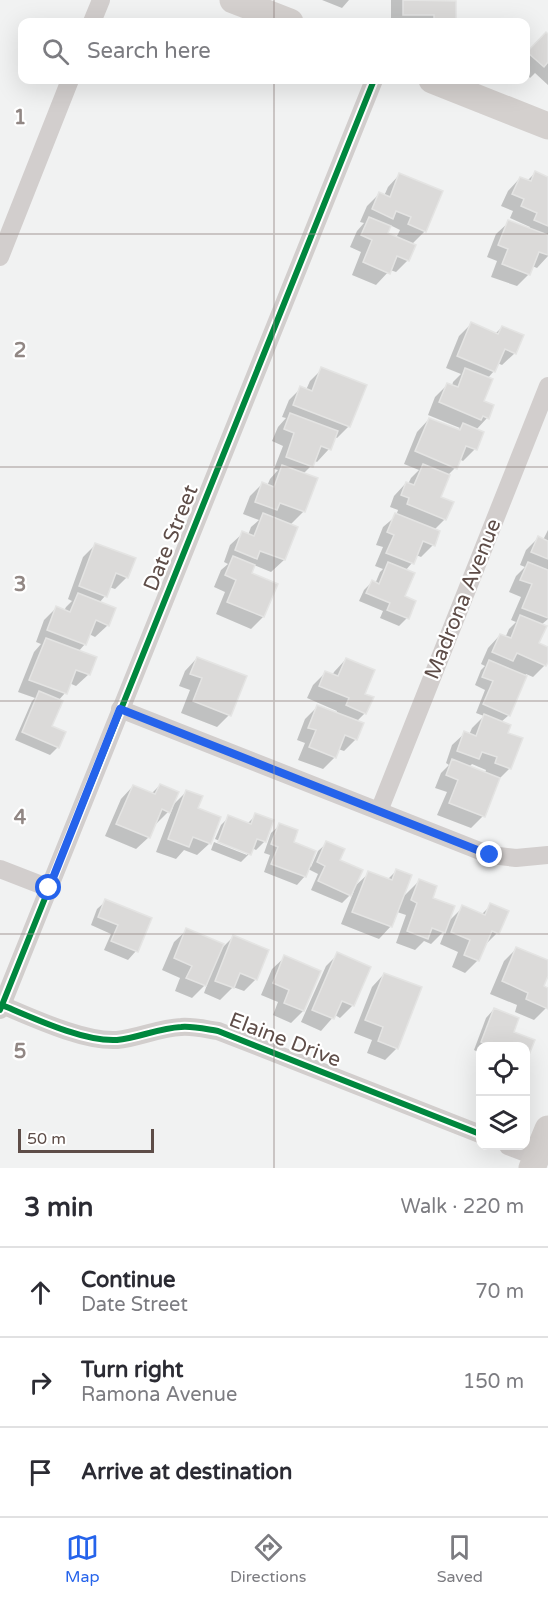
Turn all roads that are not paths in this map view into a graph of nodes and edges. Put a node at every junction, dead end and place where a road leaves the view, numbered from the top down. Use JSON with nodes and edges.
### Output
{"nodes":[{"id":1,"x":101,"y":0,"type":"edge"},
{"id":2,"x":245,"y":2,"type":"edge"},
{"id":3,"x":94,"y":18,"type":"edge"},
{"id":4,"x":281,"y":18,"type":"edge"},
{"id":5,"x":68,"y":84,"type":"edge"},
{"id":6,"x":372,"y":84,"type":"edge"},
{"id":7,"x":442,"y":84,"type":"edge"},
{"id":8,"x":548,"y":126,"type":"edge"},
{"id":9,"x":0,"y":257,"type":"edge"},
{"id":10,"x":548,"y":386,"type":"edge"},
{"id":11,"x":120,"y":709,"type":"junction"},
{"id":12,"x":379,"y":811,"type":"junction"},
{"id":13,"x":548,"y":855,"type":"edge"},
{"id":14,"x":0,"y":869,"type":"edge"},
{"id":15,"x":49,"y":888,"type":"junction"},
{"id":16,"x":1,"y":1008,"type":"edge"},
{"id":17,"x":548,"y":1129,"type":"edge"},
{"id":18,"x":476,"y":1132,"type":"edge"},
{"id":19,"x":515,"y":1150,"type":"edge"},
{"id":20,"x":535,"y":1162,"type":"edge"}],
"edges":[{"from":1,"to":3,"type":"street"},
{"from":2,"to":4,"type":"street"},
{"from":5,"to":9,"type":"street"},
{"from":6,"to":11,"type":"street","name":"Date Street"},
{"from":7,"to":8,"type":"street"},
{"from":10,"to":12,"type":"street","name":"Madrona Avenue"},
{"from":11,"to":12,"type":"street"},
{"from":11,"to":15,"type":"street","name":"Date Street"},
{"from":12,"to":13,"type":"street"},
{"from":14,"to":15,"type":"street"},
{"from":15,"to":16,"type":"street","name":"Date Street"},
{"from":16,"to":18,"type":"street","name":"Elaine Drive"},
{"from":17,"to":20,"type":"street"},
{"from":19,"to":20,"type":"street"}]}
